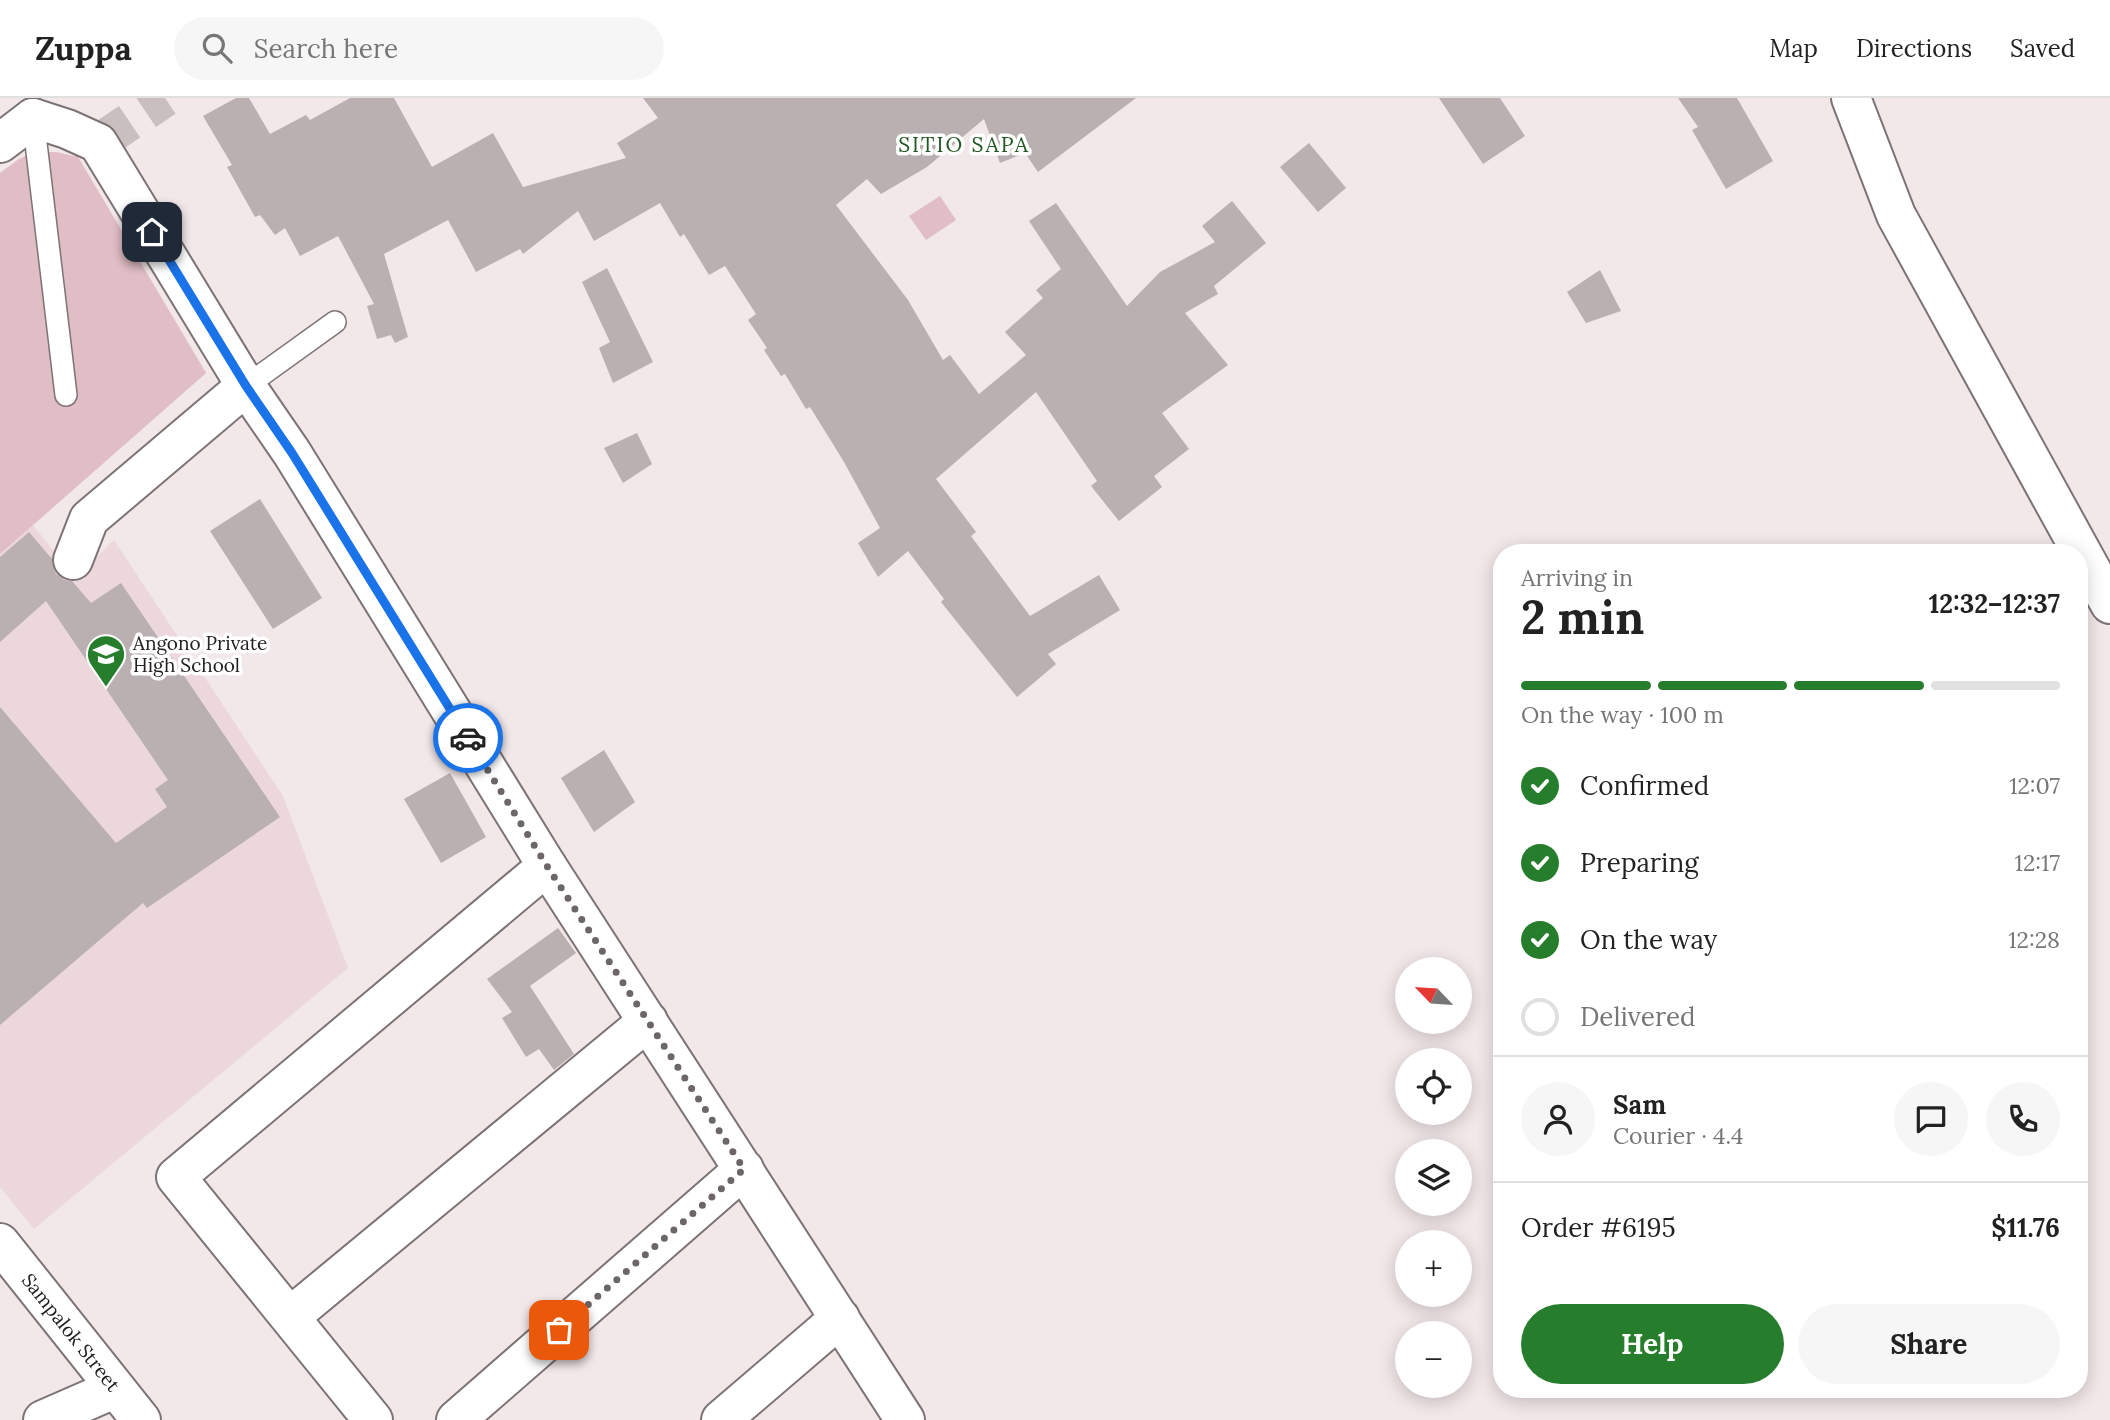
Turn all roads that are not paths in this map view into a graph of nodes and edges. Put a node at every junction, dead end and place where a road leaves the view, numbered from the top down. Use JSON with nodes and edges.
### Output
{"nodes":[{"id":1,"x":1851,"y":98,"type":"edge"},
{"id":2,"x":29,"y":108,"type":"edge"},
{"id":3,"x":0,"y":143,"type":"edge"},
{"id":4,"x":335,"y":322,"type":"dead end"},
{"id":5,"x":246,"y":386,"type":"junction"},
{"id":6,"x":66,"y":395,"type":"dead end"},
{"id":7,"x":2077,"y":544,"type":"edge"},
{"id":8,"x":73,"y":560,"type":"dead end"},
{"id":9,"x":2088,"y":564,"type":"edge"},
{"id":10,"x":2110,"y":604,"type":"edge"},
{"id":11,"x":547,"y":866,"type":"junction"},
{"id":12,"x":648,"y":1021,"type":"junction"},
{"id":13,"x":744,"y":1169,"type":"junction"},
{"id":14,"x":0,"y":1243,"type":"edge"},
{"id":15,"x":290,"y":1316,"type":"junction"},
{"id":16,"x":840,"y":1318,"type":"junction"},
{"id":17,"x":114,"y":1389,"type":"junction"},
{"id":18,"x":43,"y":1420,"type":"edge"},
{"id":19,"x":141,"y":1420,"type":"edge"},
{"id":20,"x":373,"y":1420,"type":"edge"},
{"id":21,"x":456,"y":1420,"type":"edge"},
{"id":22,"x":722,"y":1420,"type":"edge"},
{"id":23,"x":905,"y":1420,"type":"edge"}],
"edges":[{"from":1,"to":7,"type":"street"},
{"from":2,"to":3,"type":"street"},
{"from":2,"to":5,"type":"street"},
{"from":2,"to":6,"type":"lane"},
{"from":4,"to":5,"type":"lane"},
{"from":5,"to":8,"type":"street"},
{"from":5,"to":11,"type":"street"},
{"from":9,"to":10,"type":"street"},
{"from":11,"to":12,"type":"street"},
{"from":11,"to":15,"type":"street"},
{"from":12,"to":13,"type":"street"},
{"from":12,"to":15,"type":"street"},
{"from":13,"to":16,"type":"street"},
{"from":13,"to":21,"type":"street"},
{"from":14,"to":17,"type":"street","name":"Sampalok Street"},
{"from":15,"to":20,"type":"street"},
{"from":16,"to":22,"type":"street"},
{"from":16,"to":23,"type":"street"},
{"from":17,"to":18,"type":"street"},
{"from":17,"to":19,"type":"street","name":"Sampalok Street"}]}
